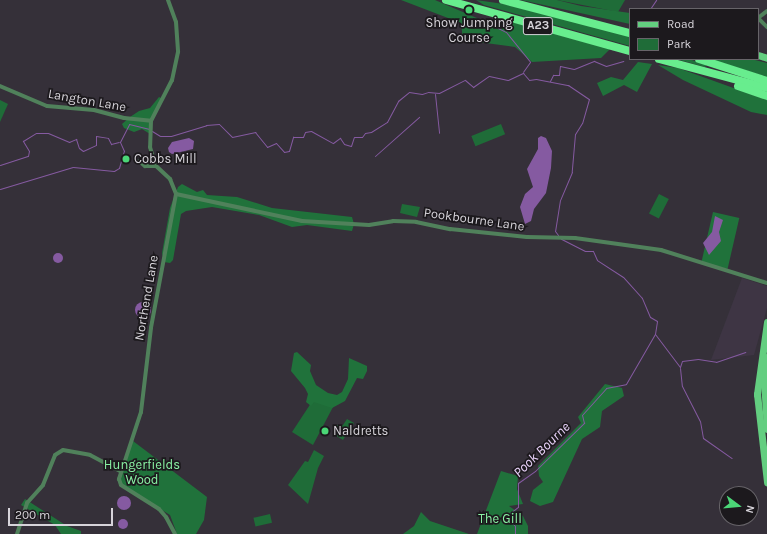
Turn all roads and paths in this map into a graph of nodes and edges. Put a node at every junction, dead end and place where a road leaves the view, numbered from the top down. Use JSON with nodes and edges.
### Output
{"nodes":[{"id":1,"x":168,"y":0,"type":"edge"},
{"id":2,"x":446,"y":0,"type":"edge"},
{"id":3,"x":503,"y":0,"type":"edge"},
{"id":4,"x":767,"y":11,"type":"edge"},
{"id":5,"x":759,"y":17,"type":"edge"},
{"id":6,"x":759,"y":19,"type":"edge"},
{"id":7,"x":767,"y":26,"type":"edge"},
{"id":8,"x":621,"y":29,"type":"junction"},
{"id":9,"x":629,"y":29,"type":"edge"},
{"id":10,"x":629,"y":33,"type":"edge"},
{"id":11,"x":629,"y":51,"type":"edge"},
{"id":12,"x":663,"y":60,"type":"edge"},
{"id":13,"x":702,"y":60,"type":"edge"},
{"id":14,"x":692,"y":68,"type":"junction"},
{"id":15,"x":767,"y":81,"type":"edge"},
{"id":16,"x":0,"y":86,"type":"edge"},
{"id":17,"x":767,"y":88,"type":"edge"},
{"id":18,"x":767,"y":96,"type":"edge"},
{"id":19,"x":151,"y":121,"type":"junction"},
{"id":20,"x":139,"y":161,"type":"dead end"},
{"id":21,"x":156,"y":166,"type":"junction"},
{"id":22,"x":176,"y":194,"type":"junction"},
{"id":23,"x":767,"y":283,"type":"edge"},
{"id":24,"x":767,"y":322,"type":"edge"},
{"id":25,"x":767,"y":357,"type":"edge"},
{"id":26,"x":767,"y":429,"type":"edge"},
{"id":27,"x":120,"y":471,"type":"junction"},
{"id":28,"x":767,"y":482,"type":"edge"},
{"id":29,"x":17,"y":534,"type":"edge"},
{"id":30,"x":175,"y":534,"type":"edge"}],
"edges":[{"from":1,"to":19,"type":"street"},
{"from":2,"to":11,"type":"highway","number":"A23"},
{"from":3,"to":8,"type":"highway","number":"A23"},
{"from":4,"to":5,"type":"street"},
{"from":6,"to":7,"type":"street"},
{"from":8,"to":9,"type":"highway"},
{"from":8,"to":10,"type":"highway","number":"A23"},
{"from":12,"to":14,"type":"highway"},
{"from":13,"to":15,"type":"highway"},
{"from":14,"to":17,"type":"highway"},
{"from":14,"to":18,"type":"highway"},
{"from":16,"to":19,"type":"street","name":"Langton Lane"},
{"from":19,"to":21,"type":"street"},
{"from":20,"to":21,"type":"street"},
{"from":21,"to":22,"type":"street"},
{"from":22,"to":23,"type":"street","name":"Pookbourne Lane"},
{"from":22,"to":27,"type":"street","name":"Northend Lane"},
{"from":24,"to":28,"type":"main road"},
{"from":25,"to":26,"type":"main road"},
{"from":27,"to":29,"type":"street"},
{"from":27,"to":30,"type":"street"}]}
